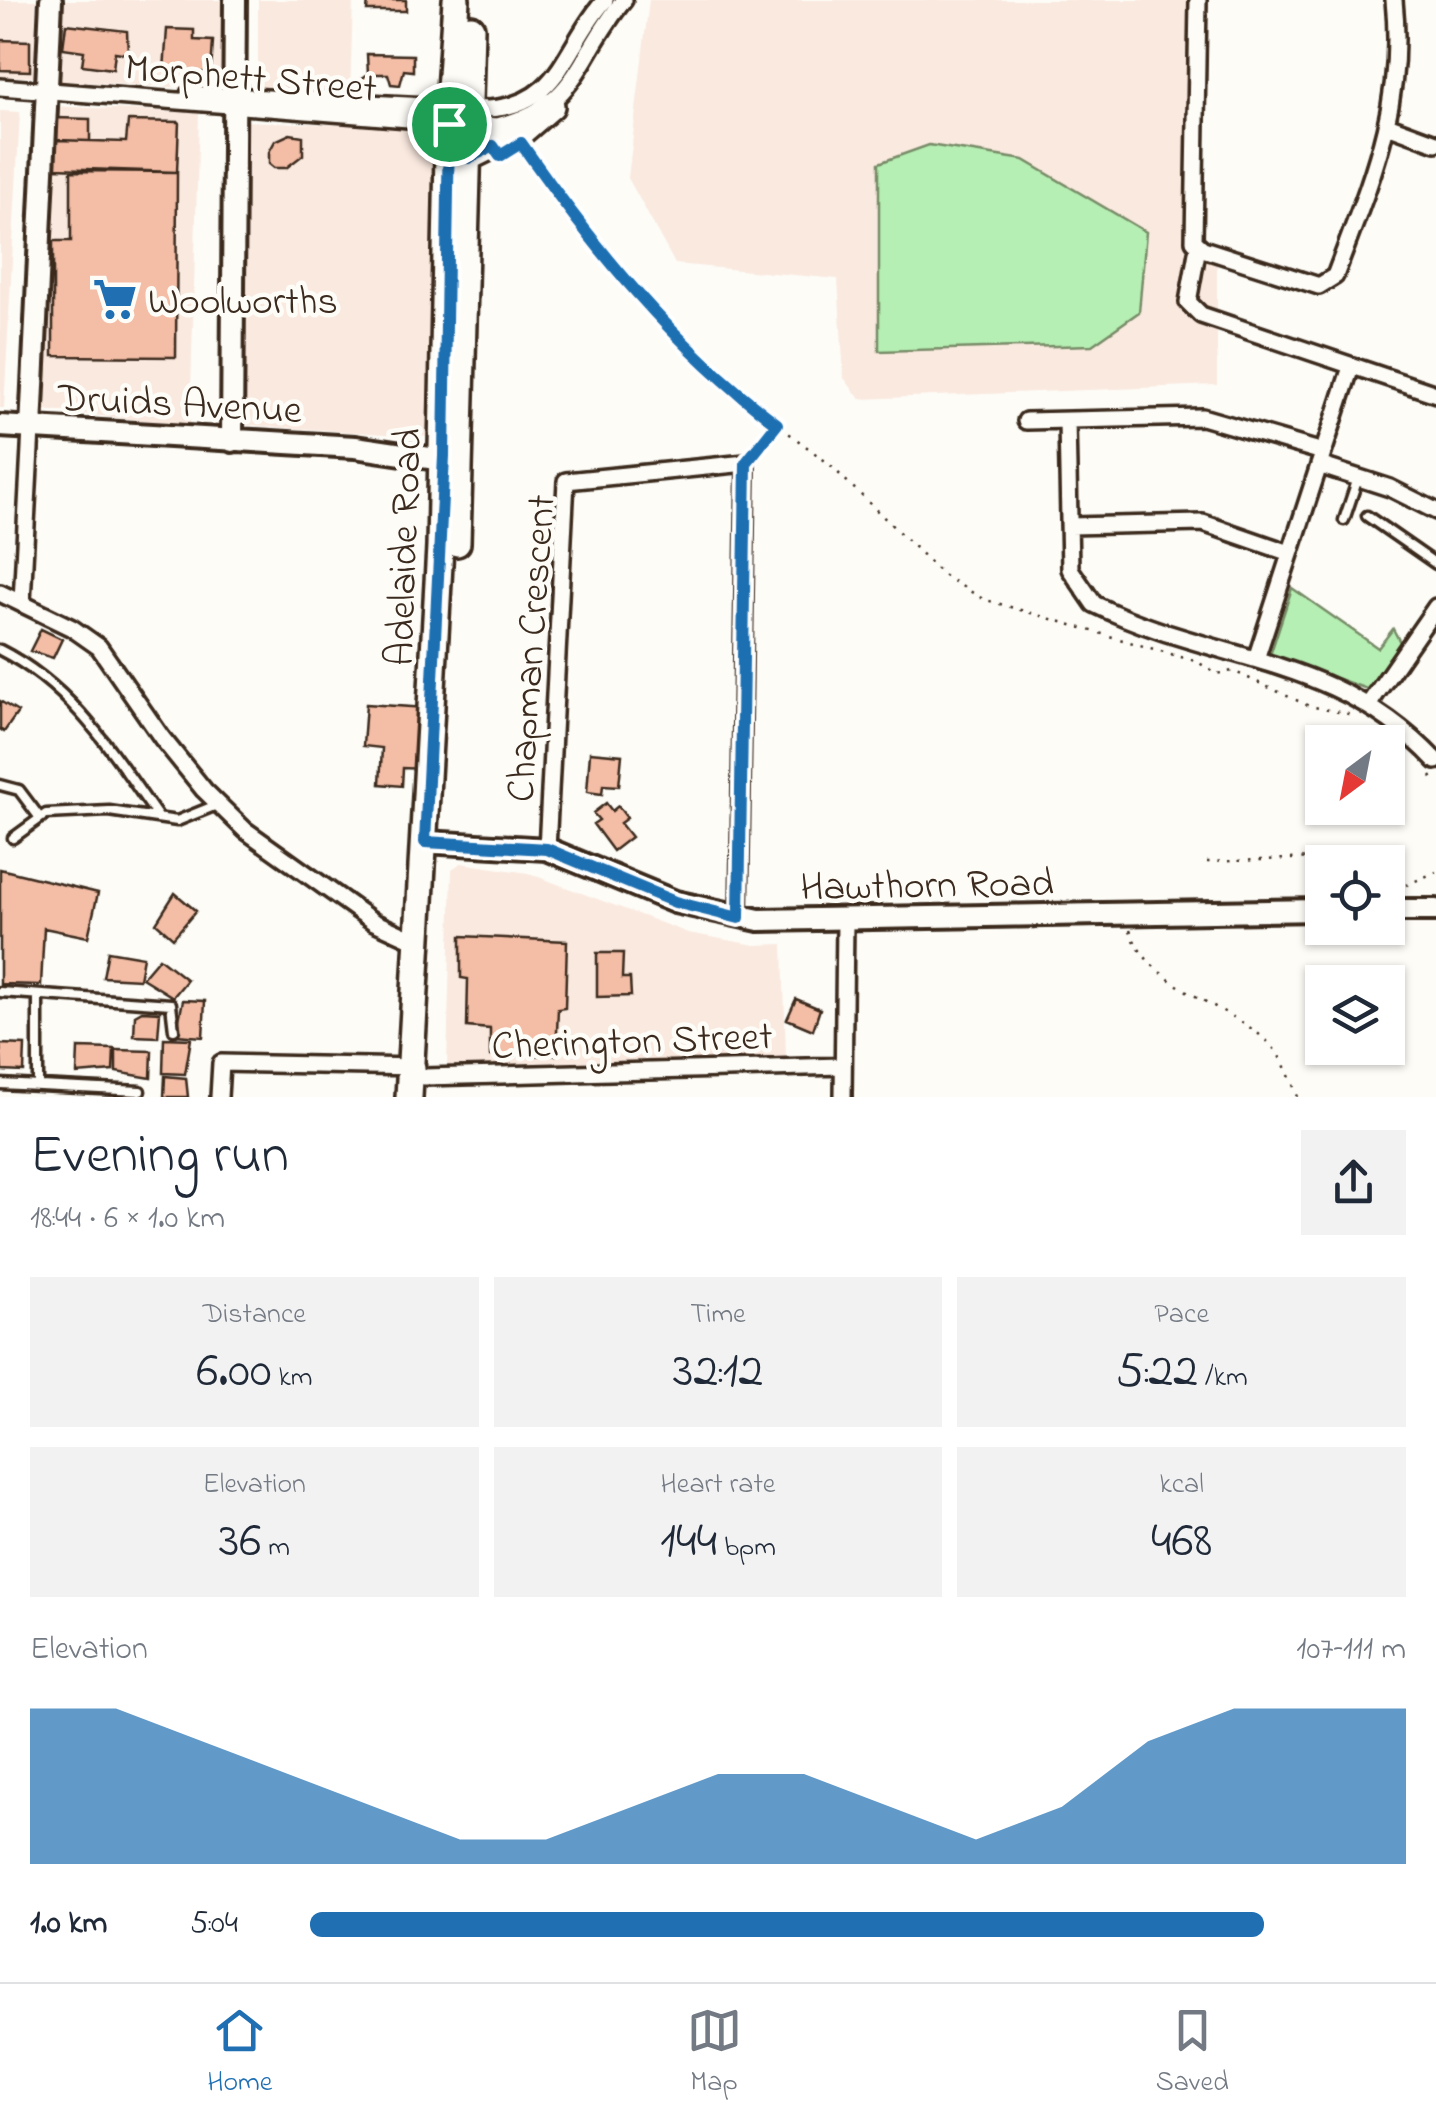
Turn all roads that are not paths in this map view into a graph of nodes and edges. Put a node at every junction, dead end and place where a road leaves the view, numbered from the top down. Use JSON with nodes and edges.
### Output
{"nodes":[{"id":1,"x":51,"y":0,"type":"edge"},
{"id":2,"x":235,"y":0,"type":"edge"},
{"id":3,"x":456,"y":0,"type":"edge"},
{"id":4,"x":472,"y":0,"type":"edge"},
{"id":5,"x":605,"y":0,"type":"edge"},
{"id":6,"x":624,"y":0,"type":"edge"},
{"id":7,"x":1198,"y":0,"type":"edge"},
{"id":8,"x":1394,"y":0,"type":"edge"},
{"id":9,"x":0,"y":88,"type":"edge"},
{"id":10,"x":48,"y":93,"type":"junction"},
{"id":11,"x":0,"y":97,"type":"edge"},
{"id":12,"x":234,"y":102,"type":"junction"},
{"id":13,"x":551,"y":106,"type":"junction"},
{"id":14,"x":458,"y":115,"type":"junction"},
{"id":15,"x":1390,"y":126,"type":"junction"},
{"id":16,"x":1436,"y":143,"type":"edge"},
{"id":17,"x":468,"y":158,"type":"junction"},
{"id":18,"x":1196,"y":244,"type":"junction"},
{"id":19,"x":1351,"y":367,"type":"junction"},
{"id":20,"x":1436,"y":394,"type":"edge"},
{"id":21,"x":1026,"y":421,"type":"dead end"},
{"id":22,"x":1066,"y":422,"type":"junction"},
{"id":23,"x":0,"y":426,"type":"edge"},
{"id":24,"x":30,"y":428,"type":"junction"},
{"id":25,"x":232,"y":441,"type":"junction"},
{"id":26,"x":450,"y":453,"type":"junction"},
{"id":27,"x":1321,"y":458,"type":"junction"},
{"id":28,"x":1358,"y":478,"type":"junction"},
{"id":29,"x":1436,"y":511,"type":"edge"},
{"id":30,"x":1367,"y":516,"type":"dead end"},
{"id":31,"x":1344,"y":520,"type":"dead end"},
{"id":32,"x":1070,"y":526,"type":"junction"},
{"id":33,"x":1290,"y":553,"type":"junction"},
{"id":34,"x":1436,"y":564,"type":"edge"},
{"id":35,"x":0,"y":593,"type":"edge"},
{"id":36,"x":22,"y":602,"type":"junction"},
{"id":37,"x":1434,"y":615,"type":"edge"},
{"id":38,"x":0,"y":650,"type":"edge"},
{"id":39,"x":1256,"y":658,"type":"junction"},
{"id":40,"x":1370,"y":704,"type":"junction"},
{"id":41,"x":1432,"y":766,"type":"edge"},
{"id":42,"x":0,"y":785,"type":"edge"},
{"id":43,"x":219,"y":804,"type":"junction"},
{"id":44,"x":40,"y":818,"type":"junction"},
{"id":45,"x":158,"y":818,"type":"junction"},
{"id":46,"x":14,"y":838,"type":"dead end"},
{"id":47,"x":432,"y":842,"type":"junction"},
{"id":48,"x":547,"y":849,"type":"junction"},
{"id":49,"x":1305,"y":910,"type":"edge"},
{"id":50,"x":1405,"y":910,"type":"edge"},
{"id":51,"x":1436,"y":910,"type":"edge"},
{"id":52,"x":739,"y":918,"type":"junction"},
{"id":53,"x":846,"y":920,"type":"junction"},
{"id":54,"x":418,"y":942,"type":"junction"},
{"id":55,"x":0,"y":992,"type":"edge"},
{"id":56,"x":38,"y":997,"type":"junction"},
{"id":57,"x":174,"y":1030,"type":"dead end"},
{"id":58,"x":842,"y":1066,"type":"junction"},
{"id":59,"x":417,"y":1081,"type":"edge"},
{"id":60,"x":0,"y":1084,"type":"edge"},
{"id":61,"x":38,"y":1086,"type":"junction"},
{"id":62,"x":140,"y":1091,"type":"dead end"},
{"id":63,"x":219,"y":1097,"type":"edge"},
{"id":64,"x":843,"y":1097,"type":"edge"}],
"edges":[{"from":1,"to":10,"type":"street"},
{"from":2,"to":12,"type":"street"},
{"from":3,"to":14,"type":"main road","name":"Adelaide Road"},
{"from":4,"to":14,"type":"main road","name":"Adelaide Road"},
{"from":5,"to":14,"type":"street"},
{"from":6,"to":13,"type":"street"},
{"from":7,"to":18,"type":"street"},
{"from":8,"to":15,"type":"street"},
{"from":9,"to":10,"type":"street","name":"Morphett Street"},
{"from":10,"to":11,"type":"street","name":"Morphett Street"},
{"from":10,"to":12,"type":"street","name":"Morphett Street"},
{"from":10,"to":24,"type":"street"},
{"from":12,"to":14,"type":"street","name":"Morphett Street"},
{"from":12,"to":25,"type":"street"},
{"from":13,"to":14,"type":"street"},
{"from":13,"to":17,"type":"main road"},
{"from":14,"to":17,"type":"main road","name":"Adelaide Road"},
{"from":14,"to":26,"type":"main road","name":"Adelaide Road"},
{"from":15,"to":16,"type":"street"},
{"from":15,"to":18,"type":"street"},
{"from":17,"to":26,"type":"main road","name":"Adelaide Road"},
{"from":18,"to":19,"type":"street"},
{"from":19,"to":20,"type":"street"},
{"from":19,"to":27,"type":"street"},
{"from":21,"to":22,"type":"street"},
{"from":22,"to":27,"type":"street"},
{"from":22,"to":32,"type":"street"},
{"from":23,"to":24,"type":"street","name":"Druids Avenue"},
{"from":24,"to":25,"type":"street","name":"Druids Avenue"},
{"from":24,"to":36,"type":"street"},
{"from":25,"to":26,"type":"street","name":"Druids Avenue"},
{"from":26,"to":47,"type":"main road","name":"Adelaide Road"},
{"from":27,"to":28,"type":"street"},
{"from":27,"to":33,"type":"street"},
{"from":28,"to":29,"type":"street"},
{"from":28,"to":31,"type":"lane"},
{"from":30,"to":34,"type":"lane"},
{"from":32,"to":33,"type":"street"},
{"from":32,"to":39,"type":"street"},
{"from":33,"to":39,"type":"street"},
{"from":35,"to":36,"type":"street"},
{"from":36,"to":43,"type":"street"},
{"from":37,"to":40,"type":"street"},
{"from":38,"to":45,"type":"lane"},
{"from":39,"to":40,"type":"street"},
{"from":40,"to":41,"type":"street"},
{"from":42,"to":44,"type":"lane"},
{"from":43,"to":45,"type":"lane"},
{"from":43,"to":54,"type":"street"},
{"from":44,"to":45,"type":"lane"},
{"from":44,"to":46,"type":"lane"},
{"from":47,"to":48,"type":"street","name":"Hawthorn Road"},
{"from":47,"to":54,"type":"main road","name":"Adelaide Road"},
{"from":47,"to":59,"type":"main road","name":"Adelaide Road"},
{"from":48,"to":52,"type":"street","name":"Hawthorn Road"},
{"from":48,"to":52,"type":"street","name":"Chapman Crescent"},
{"from":49,"to":53,"type":"street","name":"Hawthorn Road"},
{"from":50,"to":51,"type":"street"},
{"from":52,"to":53,"type":"street","name":"Hawthorn Road"},
{"from":53,"to":58,"type":"street"},
{"from":54,"to":59,"type":"main road","name":"Adelaide Road"},
{"from":55,"to":56,"type":"lane"},
{"from":56,"to":57,"type":"lane"},
{"from":56,"to":61,"type":"lane"},
{"from":58,"to":59,"type":"street","name":"Cherington Street"},
{"from":58,"to":64,"type":"street"},
{"from":59,"to":63,"type":"street","name":"Cherington Street"},
{"from":60,"to":61,"type":"lane"},
{"from":61,"to":62,"type":"lane"}]}
